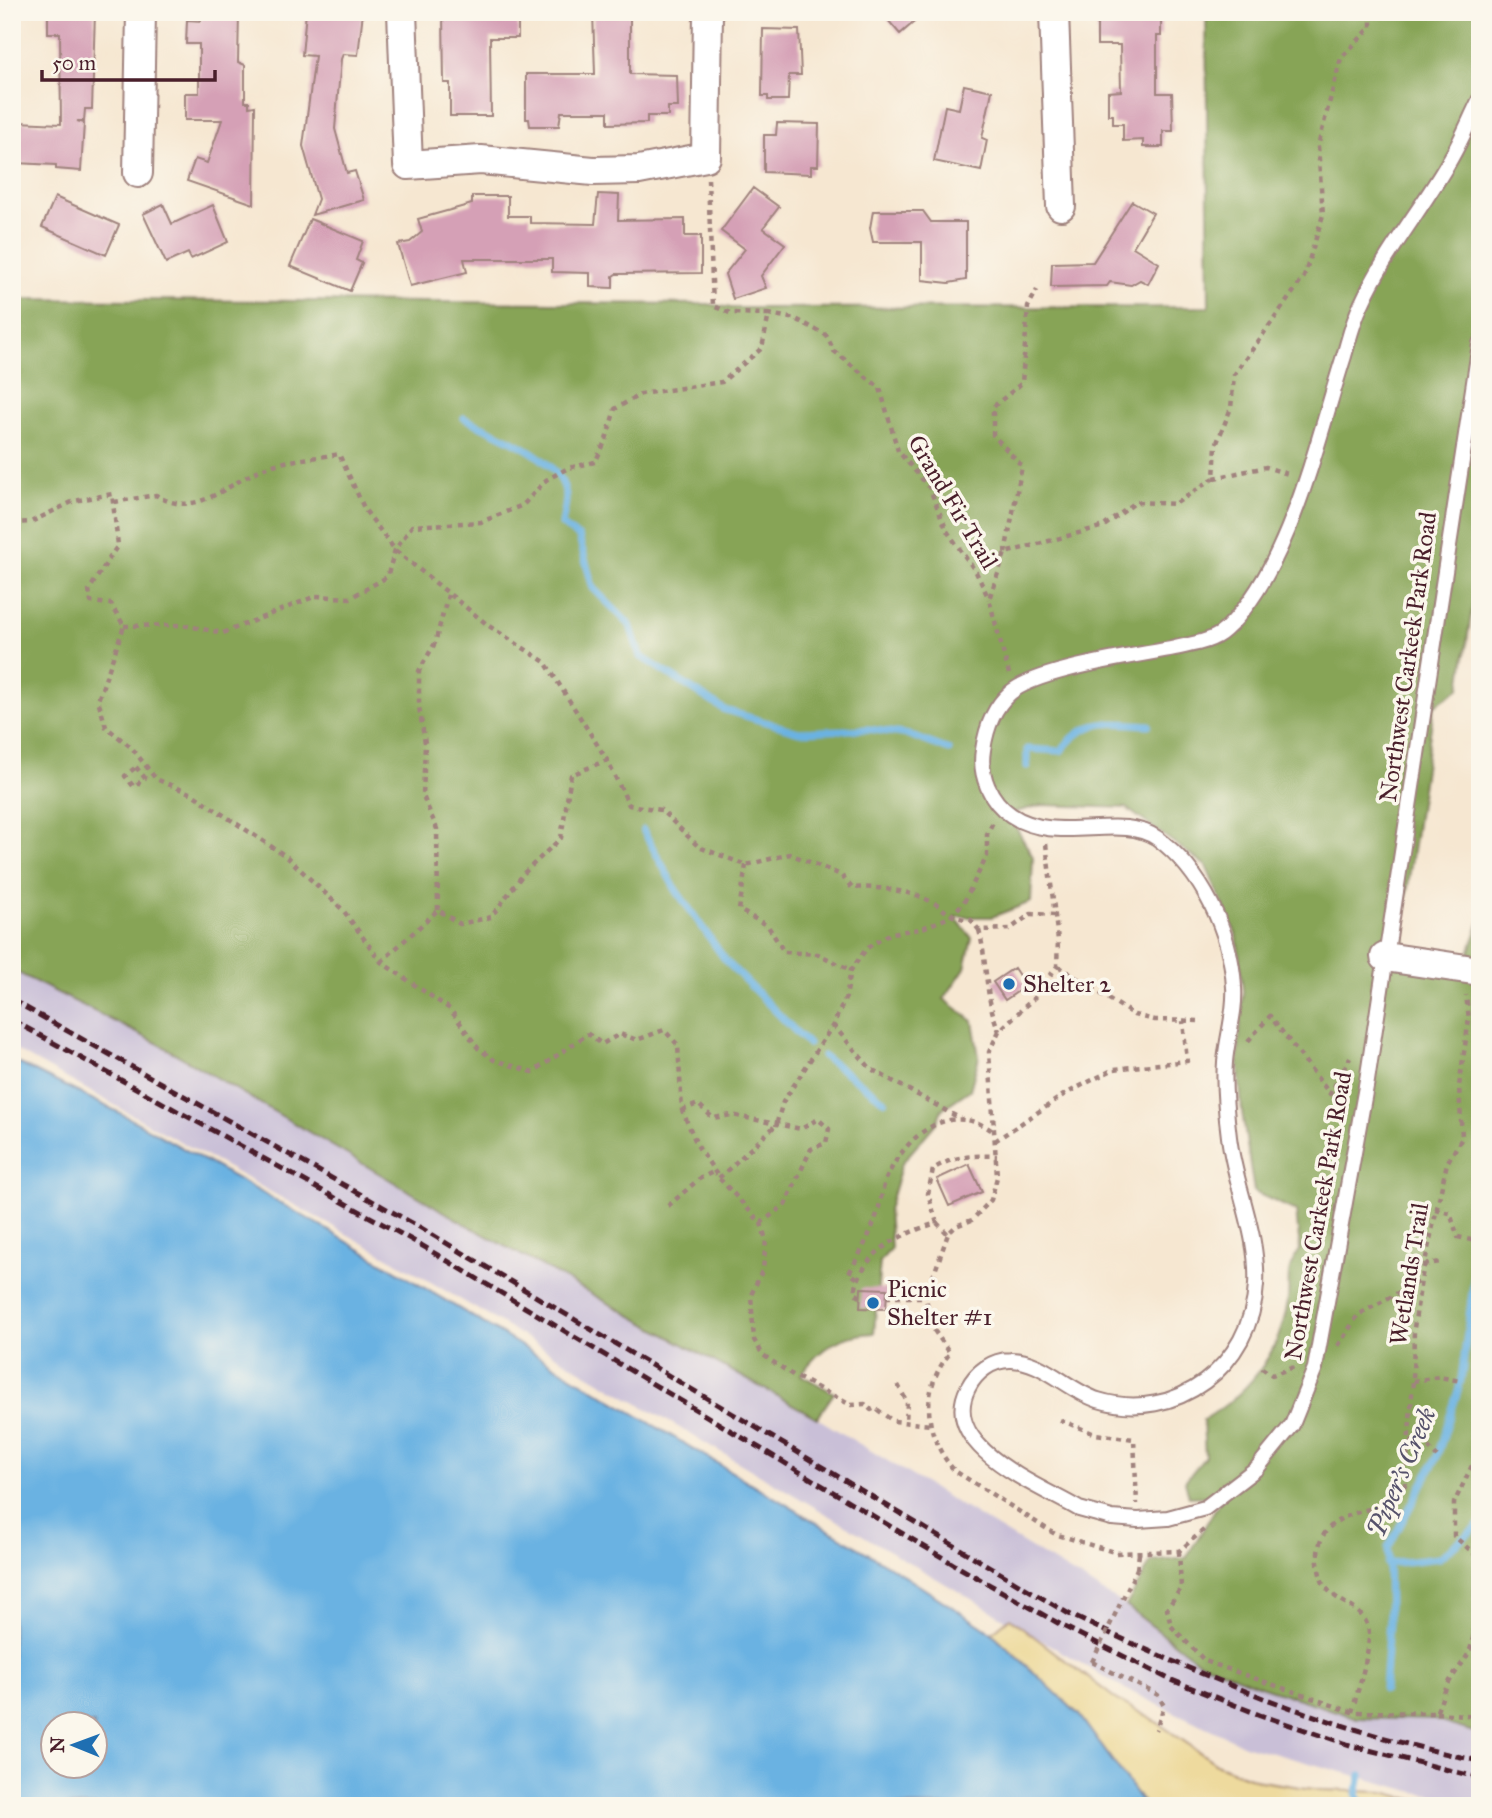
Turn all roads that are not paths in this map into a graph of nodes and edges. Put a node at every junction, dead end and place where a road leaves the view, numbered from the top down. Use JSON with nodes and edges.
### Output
{"nodes":[{"id":1,"x":141,"y":12,"type":"edge"},
{"id":2,"x":402,"y":12,"type":"edge"},
{"id":3,"x":708,"y":12,"type":"edge"},
{"id":4,"x":1054,"y":12,"type":"edge"},
{"id":5,"x":1480,"y":99,"type":"edge"},
{"id":6,"x":138,"y":173,"type":"dead end"},
{"id":7,"x":1061,"y":206,"type":"dead end"},
{"id":8,"x":1480,"y":343,"type":"edge"},
{"id":9,"x":1385,"y":957,"type":"junction"},
{"id":10,"x":1473,"y":982,"type":"edge"}],
"edges":[{"from":1,"to":6,"type":"street"},
{"from":2,"to":3,"type":"street"},
{"from":4,"to":7,"type":"street"},
{"from":5,"to":9,"type":"lane","name":"Northwest Carkeek Park Road"},
{"from":8,"to":9,"type":"lane","name":"Northwest Carkeek Park Road"},
{"from":9,"to":10,"type":"street"}]}
